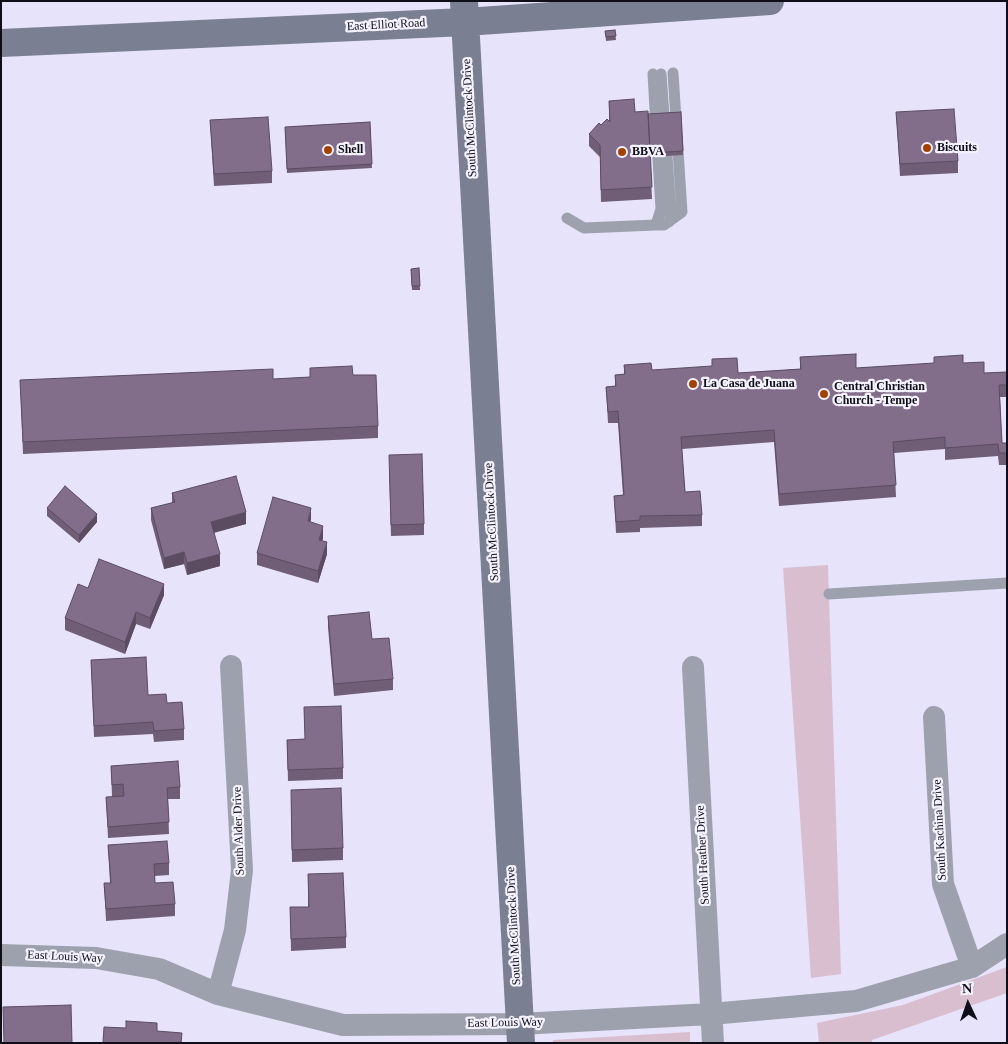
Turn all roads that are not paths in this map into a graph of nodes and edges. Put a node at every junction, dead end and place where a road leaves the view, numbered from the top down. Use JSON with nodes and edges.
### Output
{"nodes":[{"id":1,"x":770,"y":1,"type":"edge"},
{"id":2,"x":464,"y":12,"type":"edge"},
{"id":3,"x":1,"y":42,"type":"edge"},
{"id":4,"x":567,"y":218,"type":"dead end"},
{"id":5,"x":656,"y":225,"type":"junction"},
{"id":6,"x":1007,"y":583,"type":"edge"},
{"id":7,"x":829,"y":594,"type":"dead end"},
{"id":8,"x":231,"y":666,"type":"dead end"},
{"id":9,"x":693,"y":667,"type":"dead end"},
{"id":10,"x":934,"y":717,"type":"dead end"},
{"id":11,"x":1007,"y":944,"type":"edge"},
{"id":12,"x":1,"y":955,"type":"edge"},
{"id":13,"x":972,"y":968,"type":"junction"},
{"id":14,"x":218,"y":994,"type":"junction"},
{"id":15,"x":711,"y":1014,"type":"junction"},
{"id":16,"x":520,"y":1033,"type":"edge"},
{"id":17,"x":713,"y":1043,"type":"edge"}],
"edges":[{"from":1,"to":2,"type":"main road","name":"East Elliot Road"},
{"from":2,"to":3,"type":"main road","name":"East Elliot Road"},
{"from":2,"to":16,"type":"main road","name":"South McClintock Drive"},
{"from":4,"to":5,"type":"lane"},
{"from":5,"to":5,"type":"lane"},
{"from":6,"to":7,"type":"lane"},
{"from":8,"to":14,"type":"street","name":"South Alder Drive"},
{"from":9,"to":15,"type":"street","name":"South Heather Drive"},
{"from":10,"to":13,"type":"street","name":"South Kachina Drive"},
{"from":11,"to":13,"type":"street","name":"East Louis Way"},
{"from":12,"to":14,"type":"street","name":"East Louis Way"},
{"from":13,"to":15,"type":"street","name":"East Louis Way"},
{"from":14,"to":16,"type":"street","name":"East Louis Way"},
{"from":15,"to":16,"type":"street","name":"East Louis Way"},
{"from":15,"to":17,"type":"street","name":"South Heather Drive"}]}
